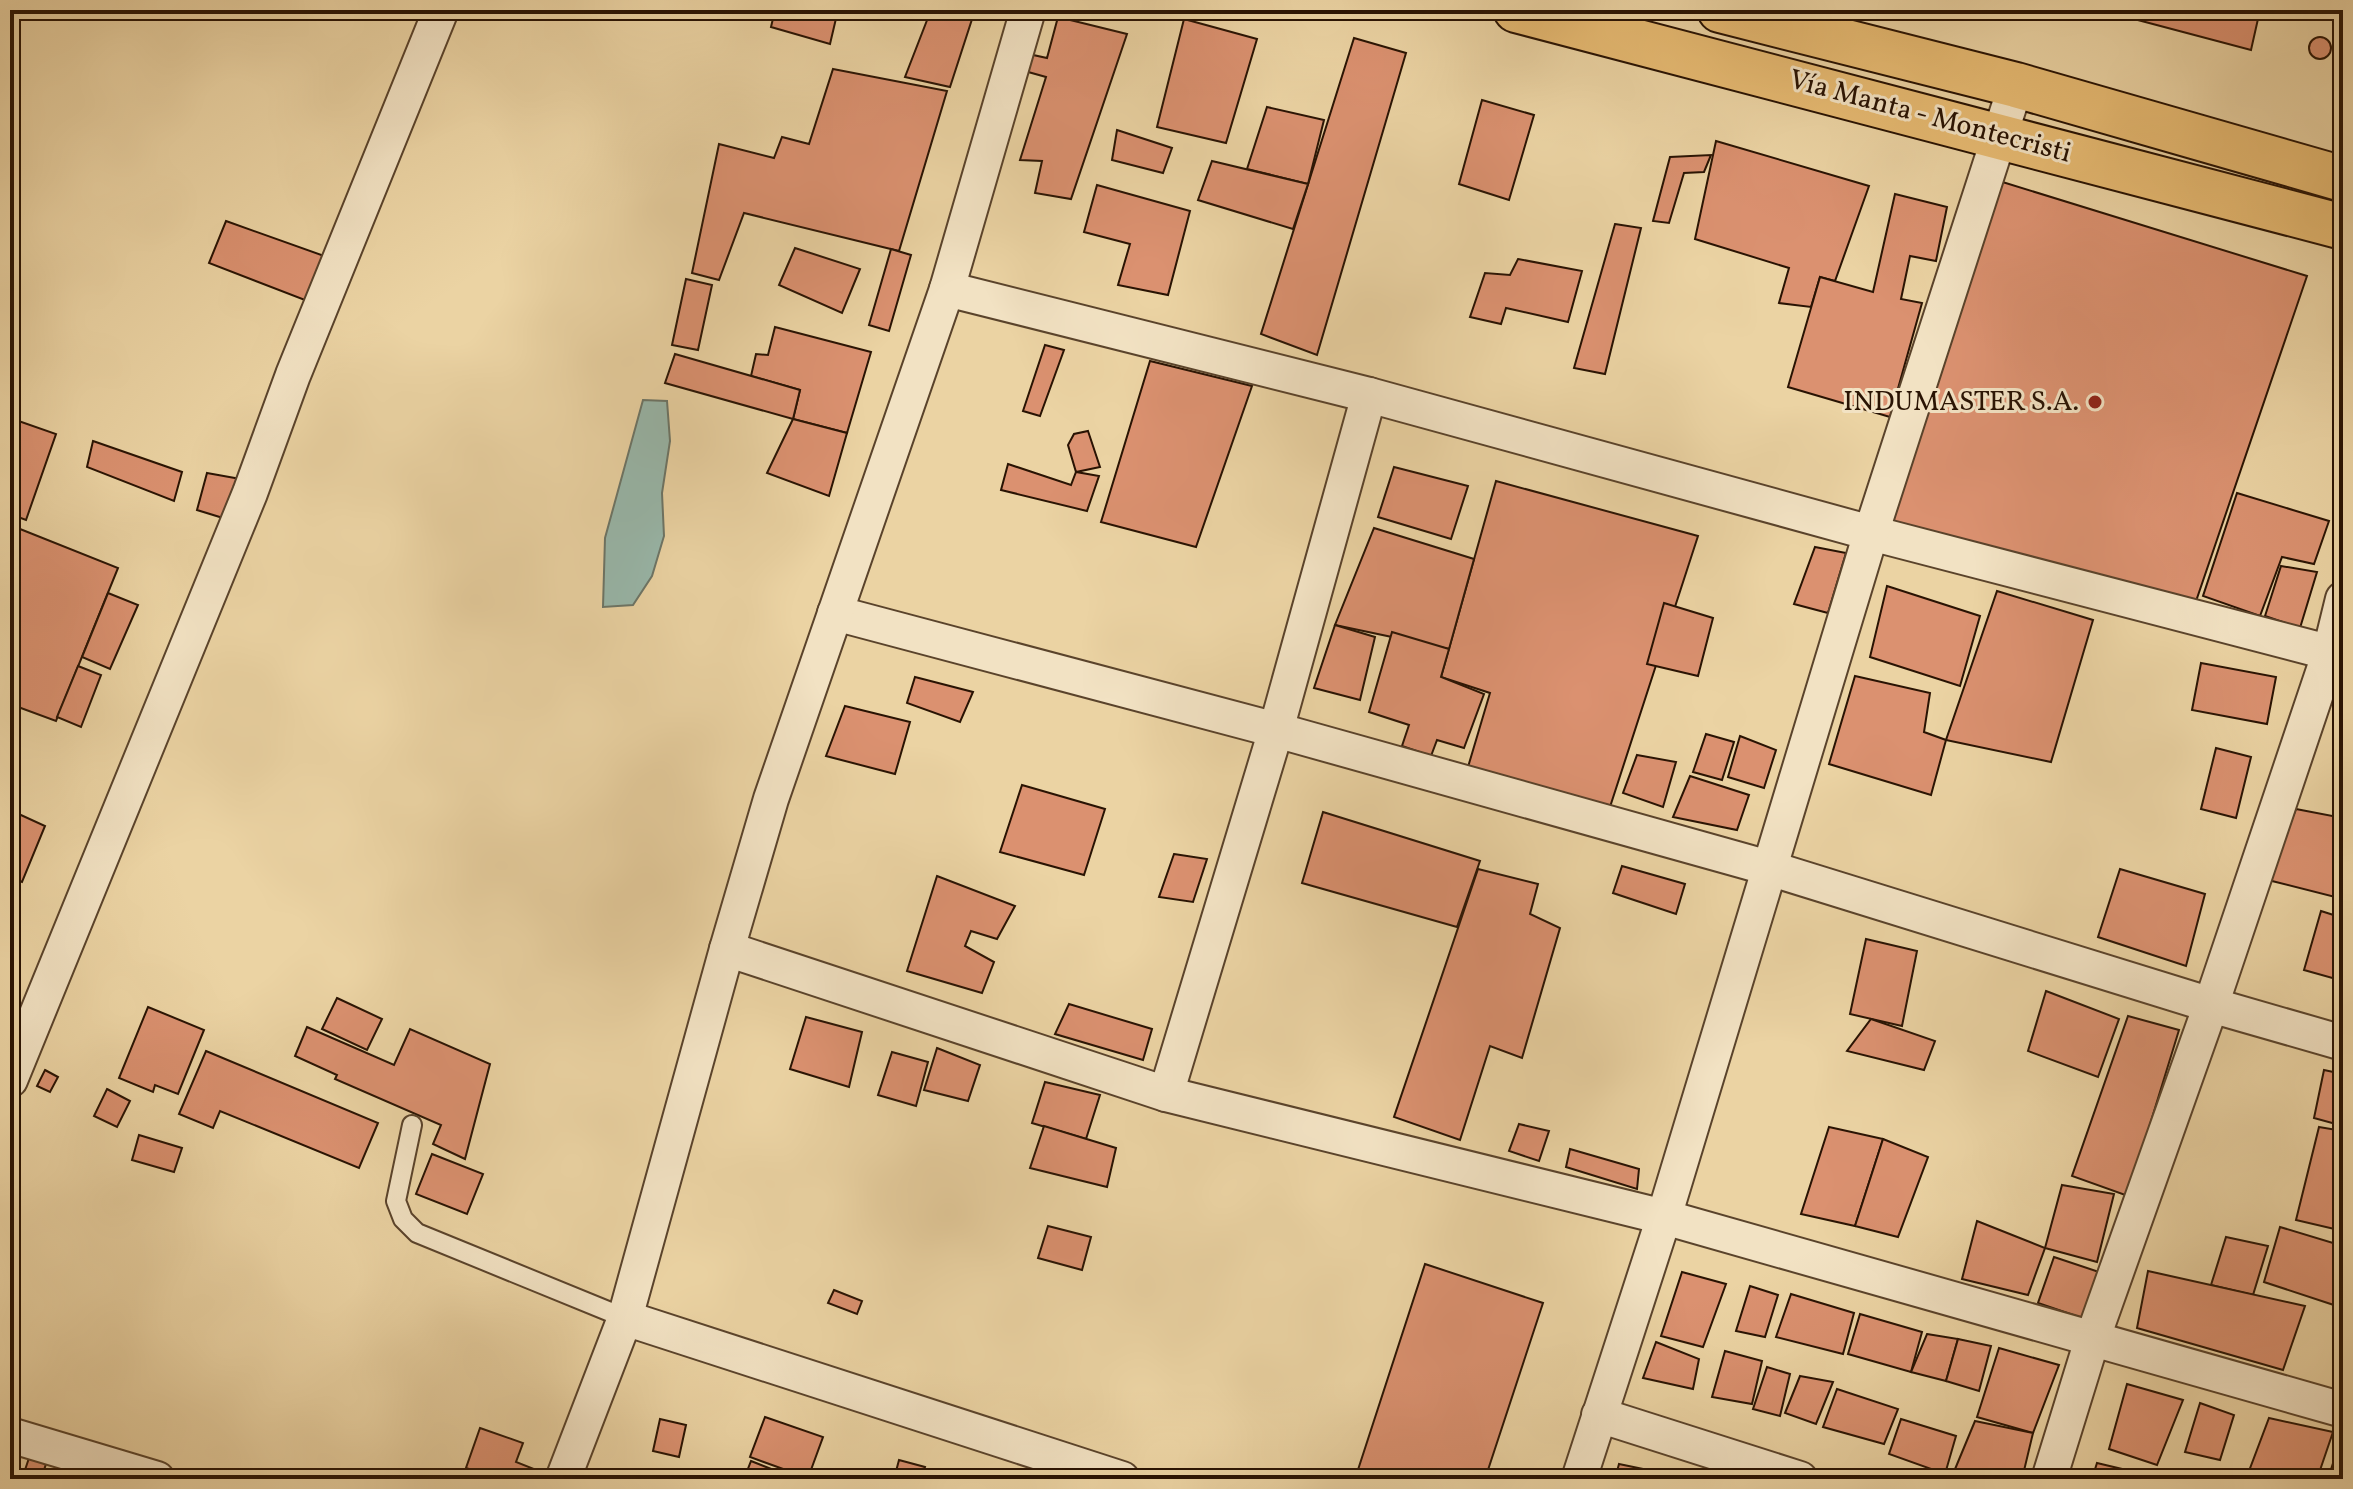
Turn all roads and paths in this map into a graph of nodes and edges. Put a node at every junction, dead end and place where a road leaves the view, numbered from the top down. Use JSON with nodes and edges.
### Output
{"nodes":[{"id":1,"x":441,"y":10,"type":"edge"},
{"id":2,"x":1028,"y":10,"type":"edge"},
{"id":3,"x":1516,"y":10,"type":"edge"},
{"id":4,"x":1734,"y":12,"type":"edge"},
{"id":5,"x":1728,"y":64,"type":"junction"},
{"id":6,"x":2016,"y":85,"type":"junction"},
{"id":7,"x":2001,"y":136,"type":"junction"},
{"id":8,"x":2343,"y":179,"type":"edge"},
{"id":9,"x":2343,"y":227,"type":"edge"},
{"id":10,"x":947,"y":289,"type":"junction"},
{"id":11,"x":1369,"y":395,"type":"junction"},
{"id":12,"x":1871,"y":533,"type":"junction"},
{"id":13,"x":2343,"y":599,"type":"edge"},
{"id":14,"x":835,"y":613,"type":"junction"},
{"id":15,"x":2336,"y":654,"type":"edge"},
{"id":16,"x":1276,"y":730,"type":"junction"},
{"id":17,"x":1769,"y":868,"type":"junction"},
{"id":18,"x":727,"y":949,"type":"junction"},
{"id":19,"x":2211,"y":1005,"type":"junction"},
{"id":20,"x":2343,"y":1043,"type":"edge"},
{"id":21,"x":10,"y":1080,"type":"edge"},
{"id":22,"x":1166,"y":1094,"type":"junction"},
{"id":23,"x":412,"y":1125,"type":"dead end"},
{"id":24,"x":1664,"y":1217,"type":"junction"},
{"id":25,"x":625,"y":1318,"type":"junction"},
{"id":26,"x":2092,"y":1340,"type":"junction"},
{"id":27,"x":2343,"y":1410,"type":"edge"},
{"id":28,"x":1599,"y":1415,"type":"junction"},
{"id":29,"x":10,"y":1435,"type":"edge"},
{"id":30,"x":157,"y":1479,"type":"edge"},
{"id":31,"x":563,"y":1479,"type":"edge"},
{"id":32,"x":1122,"y":1479,"type":"edge"},
{"id":33,"x":1579,"y":1479,"type":"edge"},
{"id":34,"x":1800,"y":1479,"type":"edge"},
{"id":35,"x":2049,"y":1479,"type":"edge"}],
"edges":[{"from":1,"to":21,"type":"street"},
{"from":2,"to":10,"type":"street"},
{"from":3,"to":5,"type":"main road","name":"Vía Manta - Montecristi"},
{"from":4,"to":5,"type":"street"},
{"from":4,"to":6,"type":"main road","name":"Vía Manta - Montecristi"},
{"from":5,"to":7,"type":"main road","name":"Vía Manta - Montecristi"},
{"from":6,"to":7,"type":"street"},
{"from":6,"to":8,"type":"main road","name":"Vía Manta - Montecristi"},
{"from":7,"to":9,"type":"main road","name":"Vía Manta - Montecristi"},
{"from":7,"to":12,"type":"street"},
{"from":10,"to":11,"type":"street"},
{"from":10,"to":14,"type":"street"},
{"from":11,"to":12,"type":"street"},
{"from":11,"to":16,"type":"street"},
{"from":12,"to":15,"type":"street"},
{"from":12,"to":17,"type":"street"},
{"from":13,"to":15,"type":"street"},
{"from":14,"to":16,"type":"street"},
{"from":14,"to":18,"type":"street"},
{"from":15,"to":19,"type":"street"},
{"from":16,"to":17,"type":"street"},
{"from":16,"to":22,"type":"street"},
{"from":17,"to":19,"type":"street"},
{"from":17,"to":24,"type":"street"},
{"from":18,"to":22,"type":"street"},
{"from":18,"to":25,"type":"street"},
{"from":19,"to":20,"type":"street"},
{"from":19,"to":26,"type":"street"},
{"from":22,"to":24,"type":"street"},
{"from":23,"to":25,"type":"lane"},
{"from":24,"to":26,"type":"street"},
{"from":24,"to":28,"type":"street"},
{"from":25,"to":31,"type":"street"},
{"from":25,"to":32,"type":"street"},
{"from":26,"to":27,"type":"street"},
{"from":26,"to":35,"type":"street"},
{"from":28,"to":33,"type":"street"},
{"from":28,"to":34,"type":"street"},
{"from":29,"to":30,"type":"street"}]}
